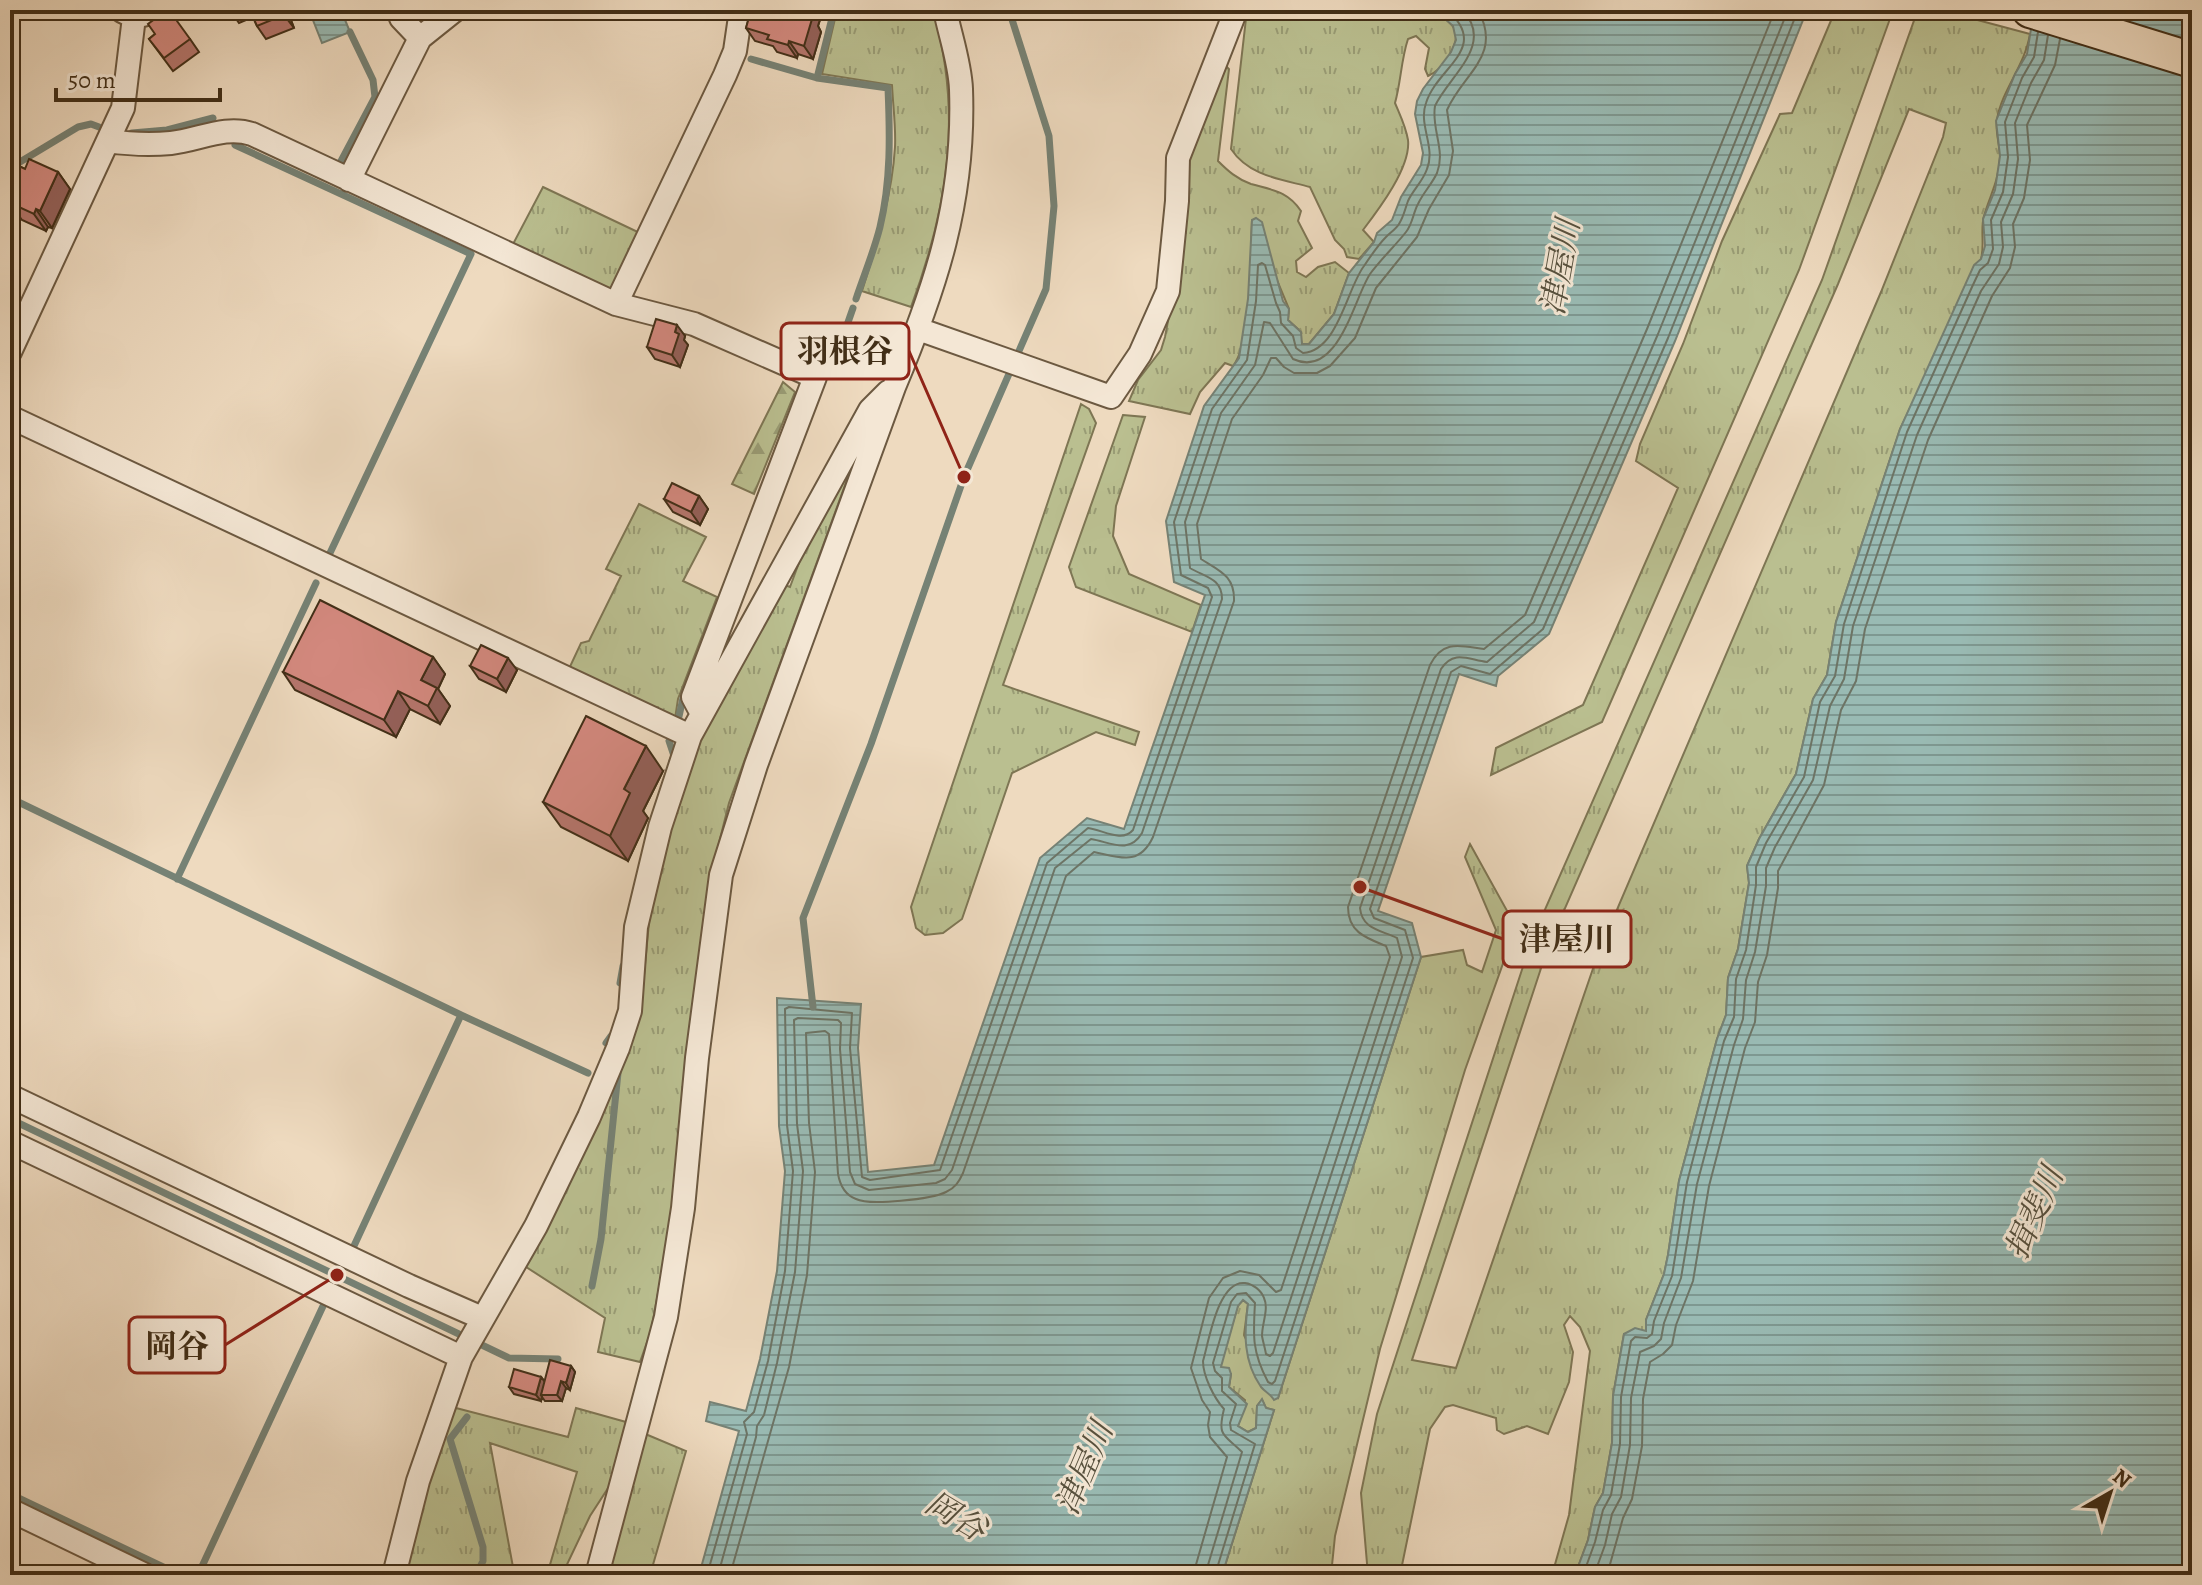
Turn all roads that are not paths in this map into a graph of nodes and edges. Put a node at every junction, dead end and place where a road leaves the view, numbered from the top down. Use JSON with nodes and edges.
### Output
{"nodes":[{"id":1,"x":163,"y":10,"type":"edge"},
{"id":2,"x":398,"y":10,"type":"edge"},
{"id":3,"x":455,"y":10,"type":"edge"},
{"id":4,"x":741,"y":10,"type":"edge"},
{"id":5,"x":945,"y":10,"type":"edge"},
{"id":6,"x":1236,"y":10,"type":"edge"},
{"id":7,"x":2030,"y":10,"type":"edge"},
{"id":8,"x":128,"y":14,"type":"edge"},
{"id":9,"x":420,"y":38,"type":"junction"},
{"id":10,"x":2192,"y":60,"type":"edge"},
{"id":11,"x":108,"y":141,"type":"junction"},
{"id":12,"x":349,"y":180,"type":"junction"},
{"id":13,"x":616,"y":304,"type":"junction"},
{"id":14,"x":929,"y":333,"type":"junction"},
{"id":15,"x":10,"y":352,"type":"edge"},
{"id":16,"x":894,"y":387,"type":"junction"},
{"id":17,"x":10,"y":417,"type":"edge"},
{"id":18,"x":701,"y":712,"type":"junction"},
{"id":19,"x":690,"y":736,"type":"junction"},
{"id":20,"x":10,"y":1096,"type":"edge"},
{"id":21,"x":10,"y":1142,"type":"edge"},
{"id":22,"x":471,"y":1338,"type":"junction"},
{"id":23,"x":10,"y":1510,"type":"edge"},
{"id":24,"x":145,"y":1575,"type":"edge"},
{"id":25,"x":394,"y":1575,"type":"edge"},
{"id":26,"x":597,"y":1575,"type":"edge"}],
"edges":[{"from":1,"to":8,"type":"street"},
{"from":2,"to":9,"type":"street"},
{"from":3,"to":9,"type":"street"},
{"from":4,"to":13,"type":"street"},
{"from":5,"to":14,"type":"street"},
{"from":6,"to":14,"type":"street"},
{"from":7,"to":10,"type":"main road"},
{"from":8,"to":11,"type":"street"},
{"from":9,"to":12,"type":"street"},
{"from":11,"to":12,"type":"street"},
{"from":11,"to":15,"type":"street"},
{"from":12,"to":13,"type":"street"},
{"from":13,"to":18,"type":"street"},
{"from":14,"to":16,"type":"street"},
{"from":16,"to":18,"type":"street"},
{"from":16,"to":26,"type":"street"},
{"from":17,"to":19,"type":"street"},
{"from":18,"to":19,"type":"street"},
{"from":19,"to":22,"type":"street"},
{"from":20,"to":22,"type":"street"},
{"from":21,"to":22,"type":"street"},
{"from":22,"to":25,"type":"street"},
{"from":23,"to":24,"type":"street"}]}
